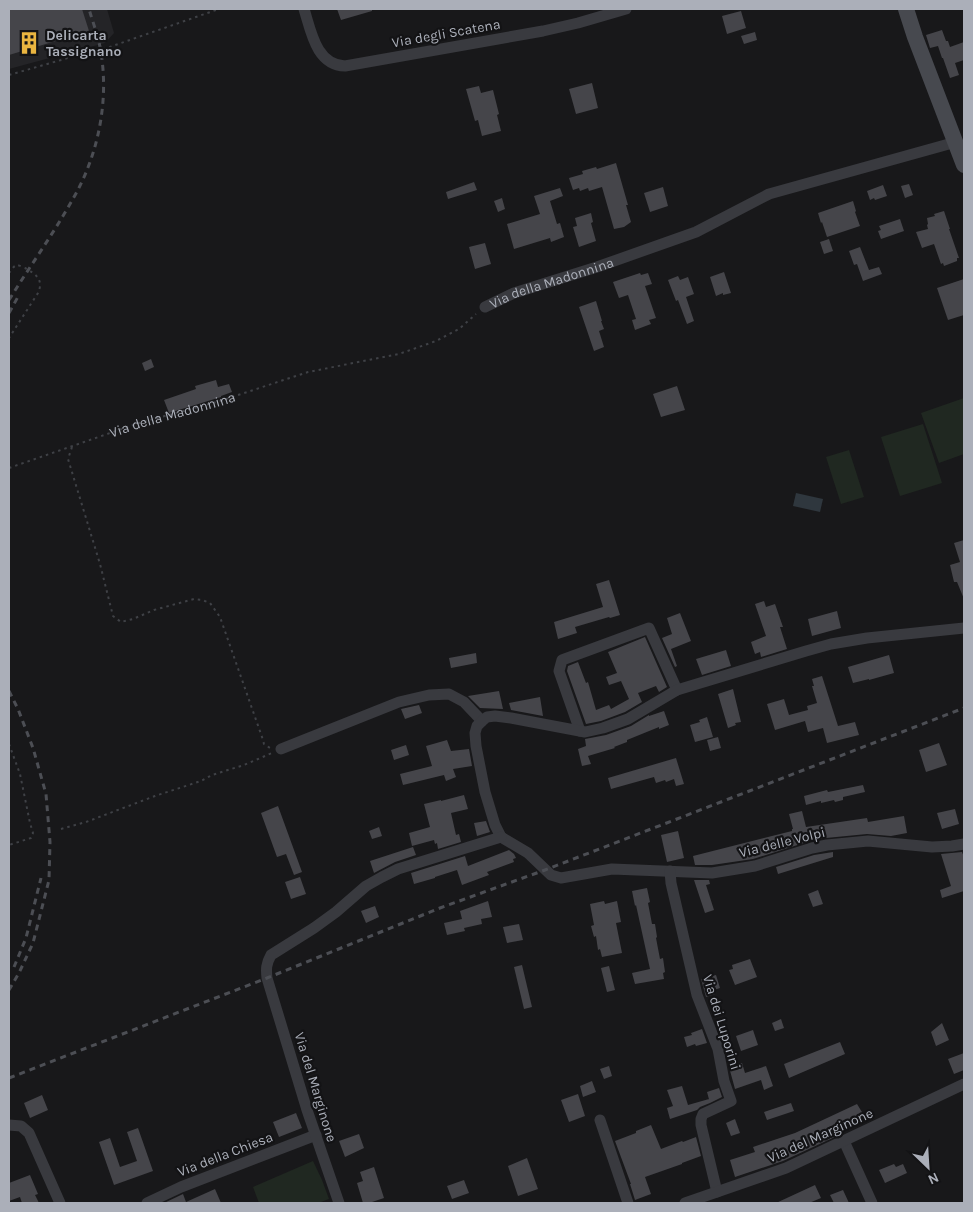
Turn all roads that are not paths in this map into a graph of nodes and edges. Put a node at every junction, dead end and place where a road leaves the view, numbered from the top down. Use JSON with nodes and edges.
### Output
{"nodes":[{"id":1,"x":304,"y":9,"type":"edge"},
{"id":2,"x":626,"y":9,"type":"edge"},
{"id":3,"x":904,"y":9,"type":"edge"},
{"id":4,"x":956,"y":142,"type":"junction"},
{"id":5,"x":964,"y":165,"type":"edge"},
{"id":6,"x":485,"y":307,"type":"road end"},
{"id":7,"x":964,"y":628,"type":"edge"},
{"id":8,"x":677,"y":690,"type":"junction"},
{"id":9,"x":482,"y":721,"type":"junction"},
{"id":10,"x":580,"y":731,"type":"junction"},
{"id":11,"x":282,"y":750,"type":"road end"},
{"id":12,"x":500,"y":837,"type":"junction"},
{"id":13,"x":964,"y":844,"type":"edge"},
{"id":14,"x":670,"y":871,"type":"junction"},
{"id":15,"x":964,"y":1084,"type":"edge"},
{"id":16,"x":600,"y":1120,"type":"dead end"},
{"id":17,"x":9,"y":1125,"type":"edge"},
{"id":18,"x":316,"y":1135,"type":"junction"},
{"id":19,"x":844,"y":1141,"type":"junction"},
{"id":20,"x":717,"y":1192,"type":"junction"},
{"id":21,"x":60,"y":1203,"type":"edge"},
{"id":22,"x":147,"y":1203,"type":"edge"},
{"id":23,"x":339,"y":1203,"type":"edge"},
{"id":24,"x":628,"y":1203,"type":"edge"},
{"id":25,"x":685,"y":1203,"type":"edge"},
{"id":26,"x":872,"y":1203,"type":"edge"}],
"edges":[{"from":1,"to":2,"type":"street","name":"Via degli Scatena"},
{"from":3,"to":4,"type":"main road"},
{"from":4,"to":5,"type":"main road"},
{"from":4,"to":6,"type":"street","name":"Via della Madonnina"},
{"from":7,"to":8,"type":"street"},
{"from":8,"to":10,"type":"street"},
{"from":8,"to":10,"type":"street"},
{"from":9,"to":10,"type":"street"},
{"from":9,"to":11,"type":"street"},
{"from":9,"to":12,"type":"street"},
{"from":12,"to":14,"type":"street","name":"Via delle Volpi"},
{"from":12,"to":18,"type":"street","name":"Via del Marginone"},
{"from":13,"to":14,"type":"street","name":"Via delle Volpi"},
{"from":14,"to":20,"type":"street","name":"Via dei Luporini"},
{"from":15,"to":19,"type":"street","name":"Via del Marginone"},
{"from":16,"to":24,"type":"street"},
{"from":17,"to":21,"type":"street"},
{"from":18,"to":22,"type":"street","name":"Via della Chiesa"},
{"from":18,"to":23,"type":"street","name":"Via del Marginone"},
{"from":19,"to":20,"type":"street","name":"Via del Marginone"},
{"from":19,"to":26,"type":"street"},
{"from":20,"to":25,"type":"street","name":"Via del Marginone"}]}
